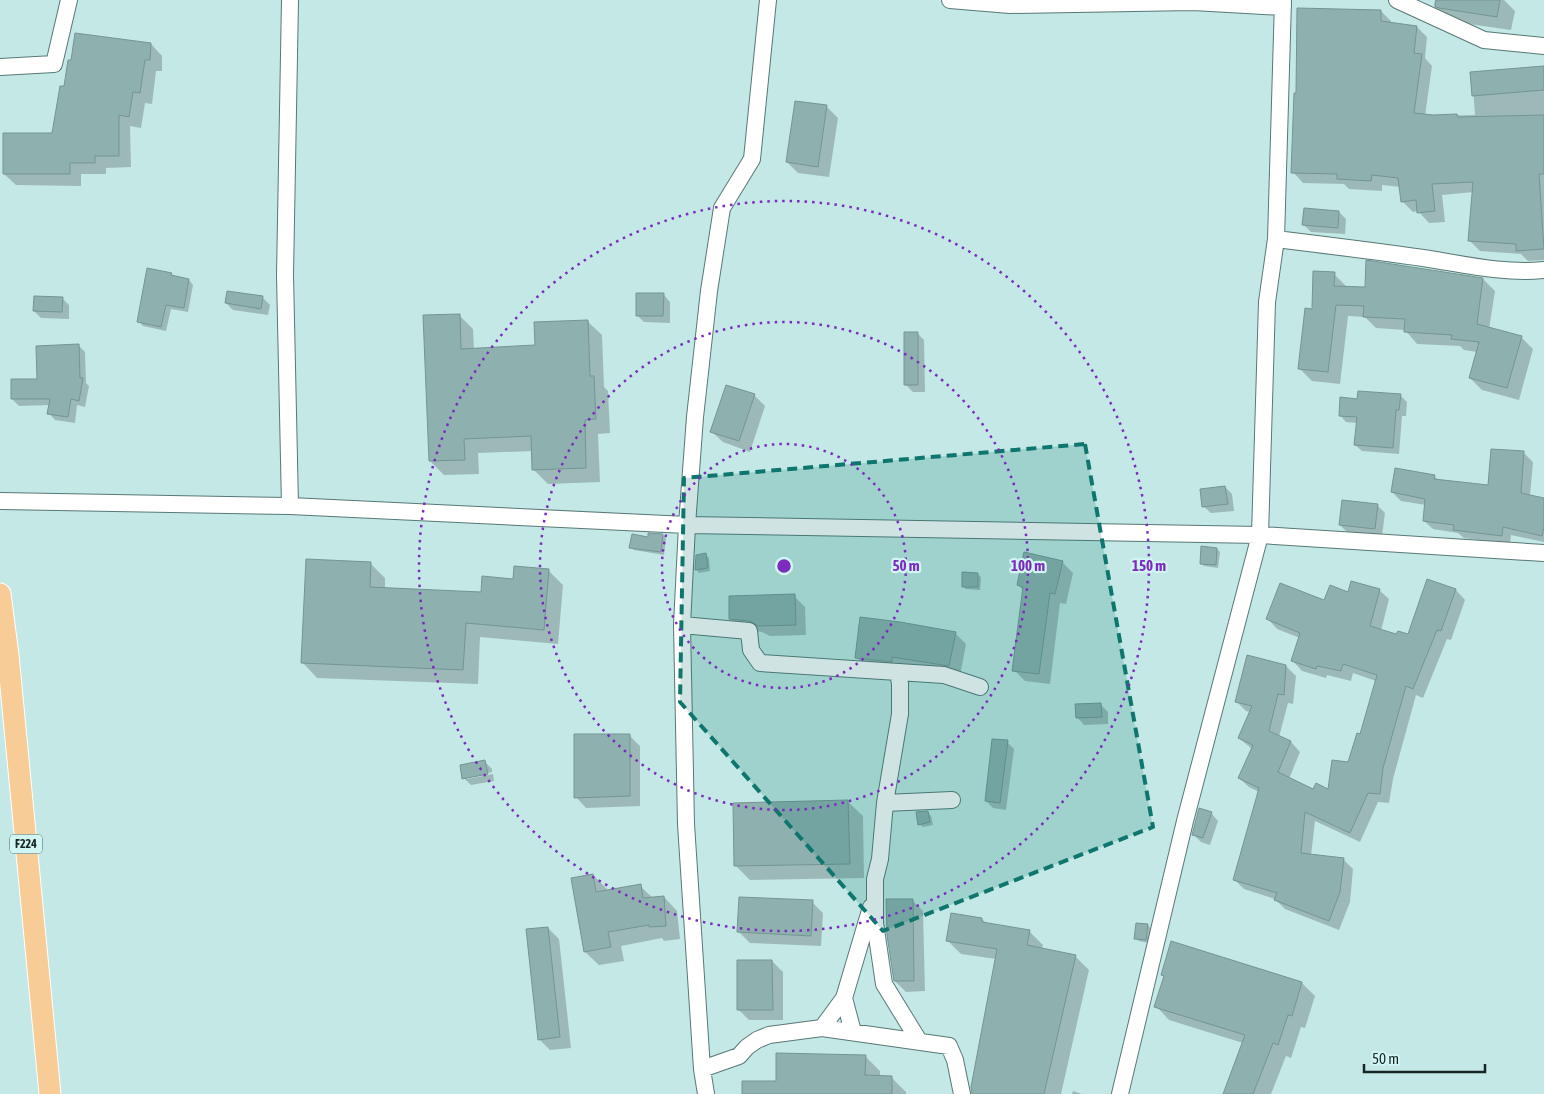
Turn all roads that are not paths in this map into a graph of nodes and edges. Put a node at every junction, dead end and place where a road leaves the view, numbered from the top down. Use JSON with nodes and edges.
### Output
{"nodes":[{"id":1,"x":69,"y":0,"type":"edge"},
{"id":2,"x":290,"y":0,"type":"edge"},
{"id":3,"x":768,"y":0,"type":"edge"},
{"id":4,"x":950,"y":0,"type":"edge"},
{"id":5,"x":1397,"y":0,"type":"edge"},
{"id":6,"x":1283,"y":3,"type":"edge"},
{"id":7,"x":1544,"y":46,"type":"edge"},
{"id":8,"x":0,"y":67,"type":"edge"},
{"id":9,"x":1276,"y":239,"type":"junction"},
{"id":10,"x":1544,"y":270,"type":"edge"},
{"id":11,"x":0,"y":501,"type":"edge"},
{"id":12,"x":290,"y":506,"type":"junction"},
{"id":13,"x":686,"y":524,"type":"junction"},
{"id":14,"x":1260,"y":535,"type":"junction"},
{"id":15,"x":1544,"y":553,"type":"edge"},
{"id":16,"x":0,"y":594,"type":"edge"},
{"id":17,"x":682,"y":625,"type":"junction"},
{"id":18,"x":898,"y":672,"type":"junction"},
{"id":19,"x":980,"y":687,"type":"dead end"},
{"id":20,"x":952,"y":800,"type":"dead end"},
{"id":21,"x":885,"y":802,"type":"junction"},
{"id":22,"x":874,"y":898,"type":"junction"},
{"id":23,"x":844,"y":998,"type":"junction"},
{"id":24,"x":822,"y":1028,"type":"junction"},
{"id":25,"x":853,"y":1032,"type":"junction"},
{"id":26,"x":918,"y":1041,"type":"junction"},
{"id":27,"x":702,"y":1069,"type":"junction"},
{"id":28,"x":50,"y":1094,"type":"edge"},
{"id":29,"x":706,"y":1094,"type":"edge"},
{"id":30,"x":962,"y":1094,"type":"edge"},
{"id":31,"x":1120,"y":1094,"type":"edge"}],
"edges":[{"from":1,"to":8,"type":"street"},
{"from":2,"to":12,"type":"street"},
{"from":3,"to":13,"type":"street"},
{"from":4,"to":6,"type":"street"},
{"from":5,"to":7,"type":"street"},
{"from":6,"to":9,"type":"street"},
{"from":9,"to":10,"type":"street"},
{"from":9,"to":14,"type":"street"},
{"from":11,"to":12,"type":"street"},
{"from":12,"to":13,"type":"street"},
{"from":13,"to":14,"type":"street"},
{"from":13,"to":17,"type":"street"},
{"from":14,"to":15,"type":"street"},
{"from":14,"to":31,"type":"street"},
{"from":16,"to":28,"type":"main road","number":"F224"},
{"from":17,"to":18,"type":"street"},
{"from":17,"to":27,"type":"street"},
{"from":18,"to":19,"type":"street"},
{"from":18,"to":21,"type":"street"},
{"from":20,"to":21,"type":"street"},
{"from":21,"to":22,"type":"street"},
{"from":22,"to":23,"type":"street"},
{"from":22,"to":26,"type":"street"},
{"from":23,"to":24,"type":"street"},
{"from":23,"to":25,"type":"street"},
{"from":24,"to":25,"type":"street"},
{"from":24,"to":27,"type":"street"},
{"from":25,"to":26,"type":"street"},
{"from":26,"to":30,"type":"street"},
{"from":27,"to":29,"type":"street"}]}
